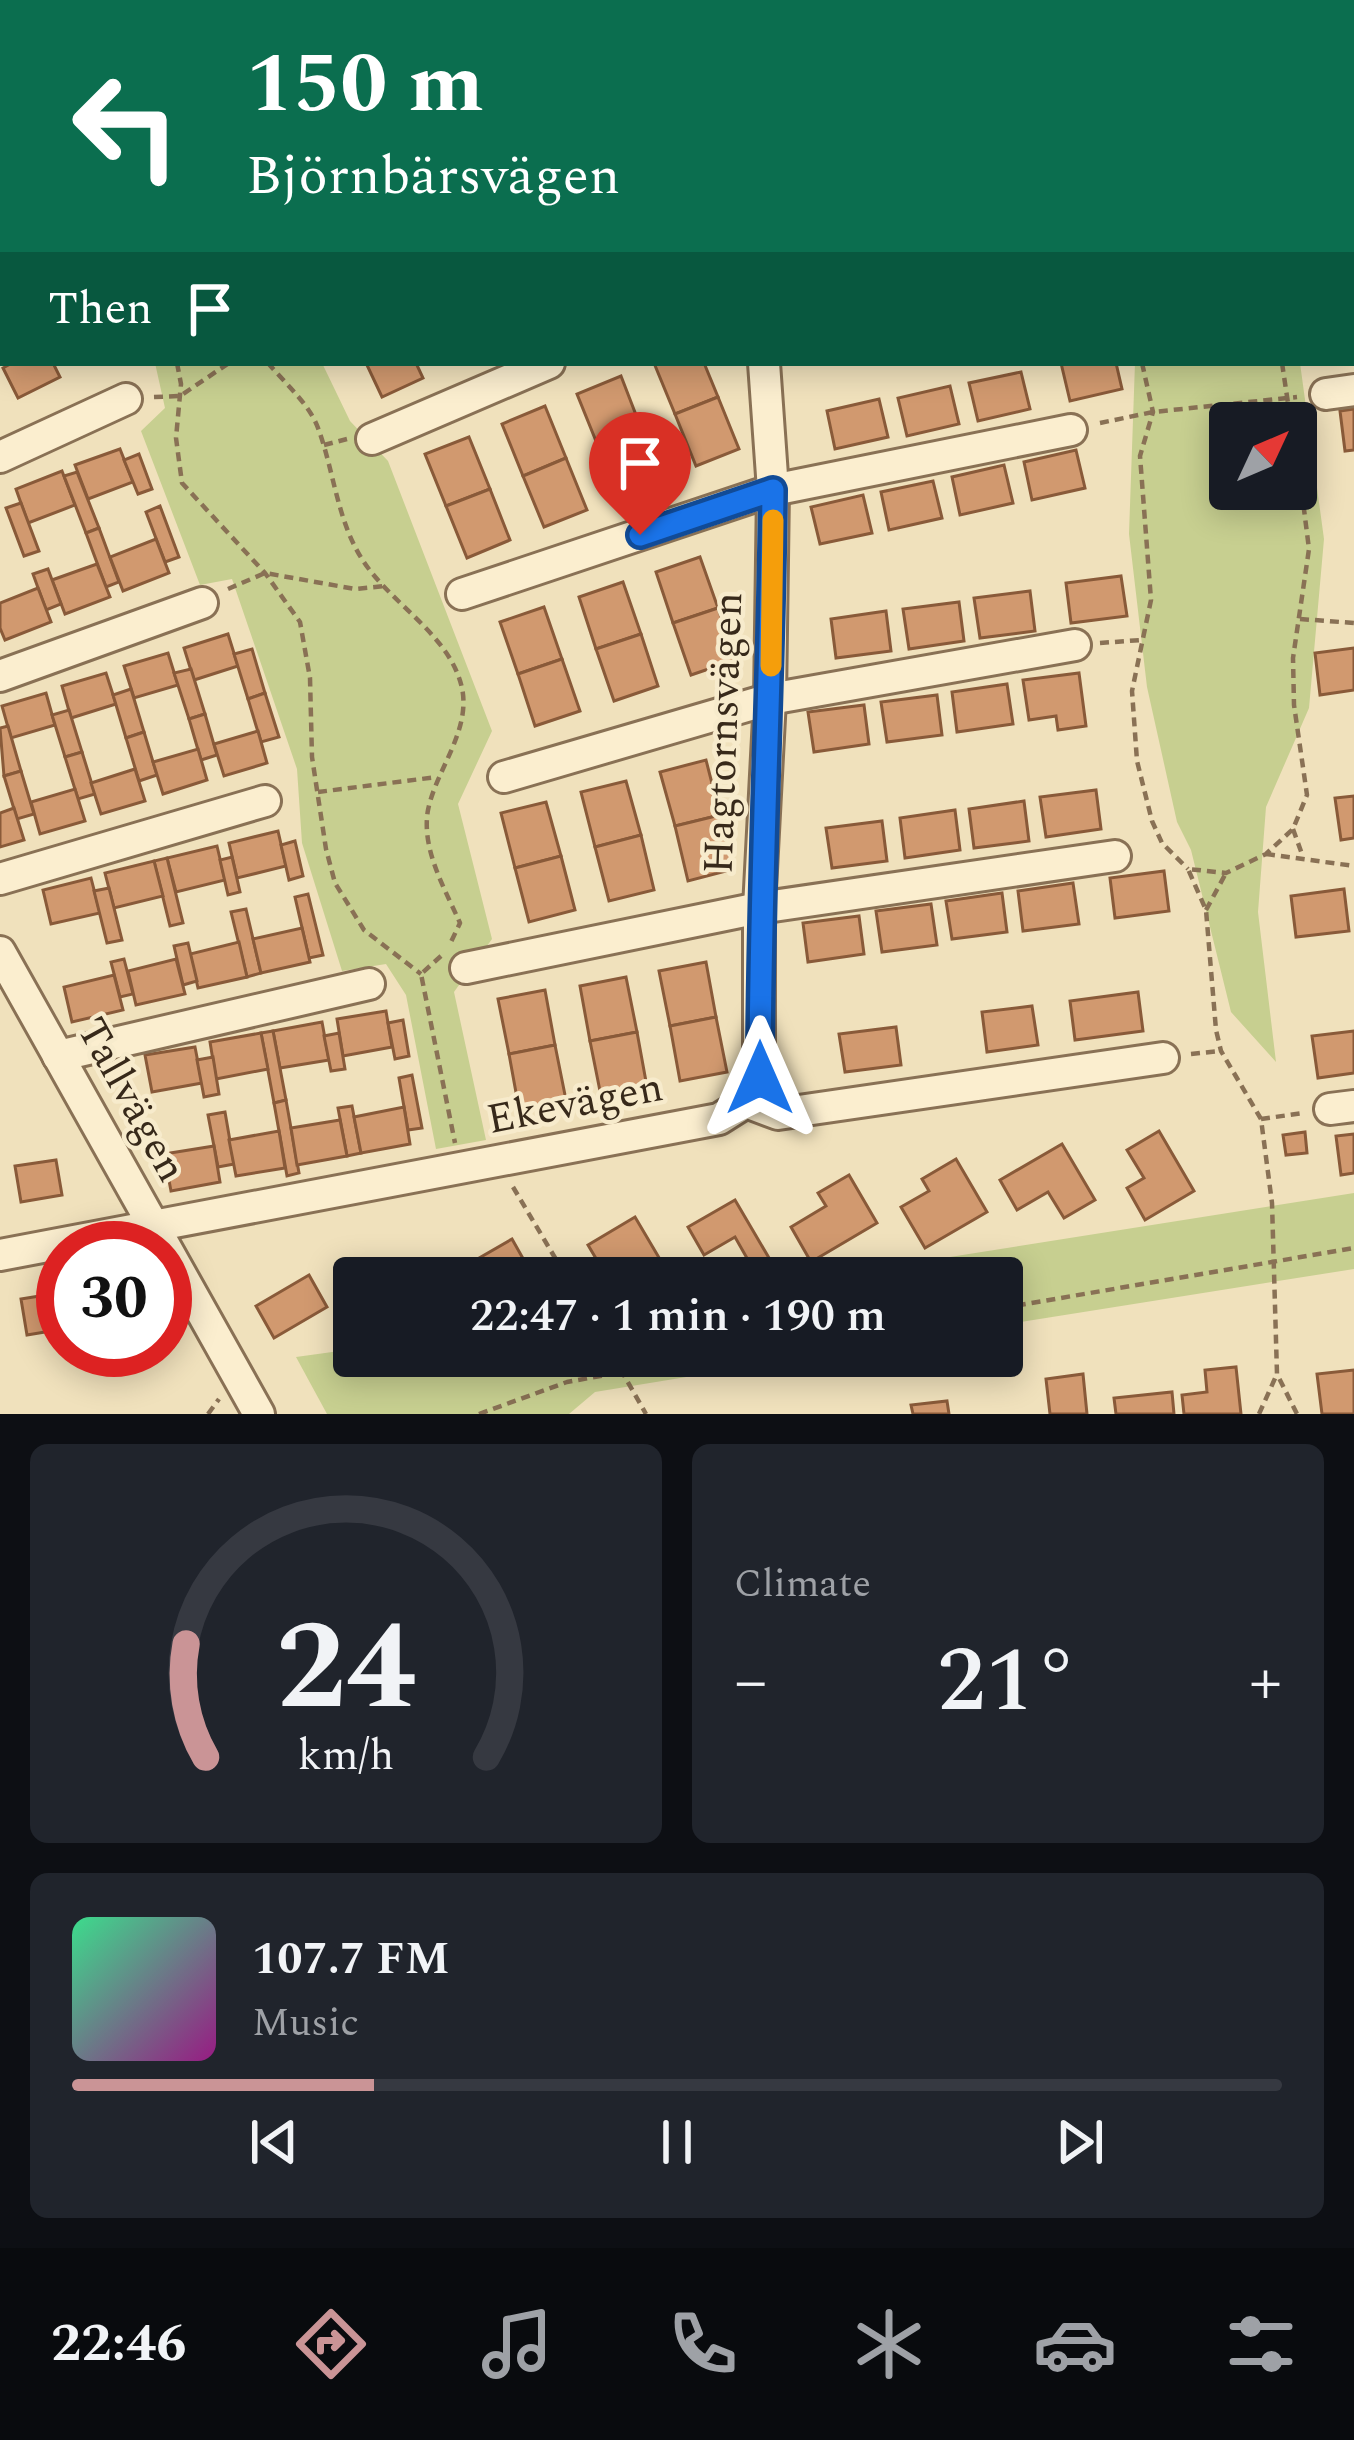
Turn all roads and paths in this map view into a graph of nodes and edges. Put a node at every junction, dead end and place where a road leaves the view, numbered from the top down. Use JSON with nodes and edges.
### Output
{"nodes":[{"id":1,"x":178,"y":366,"type":"edge"},
{"id":2,"x":225,"y":366,"type":"edge"},
{"id":3,"x":270,"y":366,"type":"edge"},
{"id":4,"x":542,"y":366,"type":"edge"},
{"id":5,"x":764,"y":366,"type":"edge"},
{"id":6,"x":1143,"y":366,"type":"edge"},
{"id":7,"x":1282,"y":366,"type":"edge"},
{"id":8,"x":1340,"y":392,"type":"edge"},
{"id":9,"x":180,"y":396,"type":"junction"},
{"id":10,"x":1286,"y":398,"type":"junction"},
{"id":11,"x":126,"y":399,"type":"joint"},
{"id":12,"x":1287,"y":402,"type":"edge"},
{"id":13,"x":1153,"y":412,"type":"junction"},
{"id":14,"x":1071,"y":430,"type":"joint"},
{"id":15,"x":373,"y":439,"type":"dead end"},
{"id":16,"x":0,"y":457,"type":"edge"},
{"id":17,"x":773,"y":490,"type":"junction"},
{"id":18,"x":1304,"y":510,"type":"edge"},
{"id":19,"x":265,"y":572,"type":"junction"},
{"id":20,"x":385,"y":586,"type":"junction"},
{"id":21,"x":462,"y":594,"type":"dead end"},
{"id":22,"x":202,"y":603,"type":"joint"},
{"id":23,"x":1300,"y":619,"type":"junction"},
{"id":24,"x":1354,"y":623,"type":"edge"},
{"id":25,"x":1142,"y":640,"type":"junction"},
{"id":26,"x":1076,"y":645,"type":"joint"},
{"id":27,"x":0,"y":676,"type":"edge"},
{"id":28,"x":770,"y":699,"type":"junction"},
{"id":29,"x":438,"y":777,"type":"junction"},
{"id":30,"x":504,"y":777,"type":"dead end"},
{"id":31,"x":318,"y":792,"type":"junction"},
{"id":32,"x":265,"y":801,"type":"dead end"},
{"id":33,"x":1293,"y":829,"type":"junction"},
{"id":34,"x":1266,"y":854,"type":"junction"},
{"id":35,"x":1115,"y":856,"type":"dead end"},
{"id":36,"x":1304,"y":859,"type":"junction"},
{"id":37,"x":1354,"y":866,"type":"edge"},
{"id":38,"x":1188,"y":869,"type":"junction"},
{"id":39,"x":1226,"y":873,"type":"junction"},
{"id":40,"x":0,"y":879,"type":"edge"},
{"id":41,"x":759,"y":908,"type":"junction"},
{"id":42,"x":1206,"y":910,"type":"junction"},
{"id":43,"x":0,"y":952,"type":"edge"},
{"id":44,"x":466,"y":968,"type":"dead end"},
{"id":45,"x":422,"y":974,"type":"junction"},
{"id":46,"x":369,"y":984,"type":"dead end"},
{"id":47,"x":58,"y":1056,"type":"junction"},
{"id":48,"x":1162,"y":1058,"type":"dead end"},
{"id":49,"x":746,"y":1102,"type":"junction"},
{"id":50,"x":1342,"y":1108,"type":"edge"},
{"id":51,"x":1261,"y":1119,"type":"junction"},
{"id":52,"x":498,"y":1161,"type":"junction"},
{"id":53,"x":460,"y":1170,"type":"junction"},
{"id":54,"x":152,"y":1221,"type":"edge"},
{"id":55,"x":176,"y":1221,"type":"edge"},
{"id":56,"x":36,"y":1248,"type":"edge"},
{"id":57,"x":1354,"y":1248,"type":"edge"},
{"id":58,"x":0,"y":1255,"type":"edge"},
{"id":59,"x":555,"y":1257,"type":"edge"},
{"id":60,"x":1273,"y":1261,"type":"junction"},
{"id":61,"x":192,"y":1293,"type":"edge"},
{"id":62,"x":1023,"y":1304,"type":"edge"},
{"id":63,"x":1277,"y":1374,"type":"junction"},
{"id":64,"x":590,"y":1377,"type":"edge"},
{"id":65,"x":626,"y":1377,"type":"edge"},
{"id":66,"x":222,"y":1394,"type":"dead end"},
{"id":67,"x":208,"y":1414,"type":"edge"},
{"id":68,"x":259,"y":1414,"type":"edge"},
{"id":69,"x":479,"y":1414,"type":"edge"},
{"id":70,"x":646,"y":1414,"type":"edge"},
{"id":71,"x":1259,"y":1414,"type":"edge"},
{"id":72,"x":1297,"y":1414,"type":"edge"}],
"edges":[{"from":1,"to":9,"type":"path"},
{"from":2,"to":9,"type":"path"},
{"from":3,"to":20,"type":"path"},
{"from":4,"to":15,"type":"street"},
{"from":5,"to":17,"type":"street","name":"Hagtornsvägen"},
{"from":6,"to":13,"type":"path"},
{"from":7,"to":10,"type":"path"},
{"from":8,"to":10,"type":"path"},
{"from":9,"to":11,"type":"path"},
{"from":9,"to":19,"type":"path"},
{"from":10,"to":12,"type":"path"},
{"from":10,"to":13,"type":"path"},
{"from":11,"to":16,"type":"street"},
{"from":13,"to":14,"type":"path"},
{"from":13,"to":25,"type":"path"},
{"from":14,"to":17,"type":"street"},
{"from":17,"to":21,"type":"street"},
{"from":17,"to":28,"type":"street","name":"Hagtornsvägen"},
{"from":18,"to":23,"type":"path"},
{"from":19,"to":20,"type":"path"},
{"from":19,"to":22,"type":"path"},
{"from":19,"to":31,"type":"path"},
{"from":20,"to":29,"type":"path"},
{"from":22,"to":27,"type":"street"},
{"from":23,"to":24,"type":"path"},
{"from":23,"to":33,"type":"path"},
{"from":25,"to":26,"type":"path"},
{"from":25,"to":38,"type":"path"},
{"from":26,"to":28,"type":"street"},
{"from":28,"to":30,"type":"street"},
{"from":28,"to":41,"type":"street","name":"Hagtornsvägen"},
{"from":29,"to":31,"type":"path"},
{"from":29,"to":45,"type":"path"},
{"from":31,"to":45,"type":"path"},
{"from":32,"to":40,"type":"street"},
{"from":33,"to":34,"type":"path"},
{"from":33,"to":36,"type":"path"},
{"from":34,"to":36,"type":"path"},
{"from":34,"to":39,"type":"path"},
{"from":35,"to":41,"type":"street"},
{"from":36,"to":37,"type":"path"},
{"from":38,"to":39,"type":"path"},
{"from":38,"to":42,"type":"path"},
{"from":39,"to":42,"type":"path"},
{"from":41,"to":44,"type":"street"},
{"from":41,"to":49,"type":"street","name":"Hagtornsvägen"},
{"from":42,"to":51,"type":"path"},
{"from":43,"to":47,"type":"street","name":"Tallvägen"},
{"from":45,"to":53,"type":"path"},
{"from":46,"to":47,"type":"street"},
{"from":47,"to":54,"type":"street","name":"Tallvägen"},
{"from":48,"to":49,"type":"street"},
{"from":49,"to":52,"type":"street","name":"Ekevägen"},
{"from":50,"to":51,"type":"path"},
{"from":51,"to":60,"type":"path"},
{"from":52,"to":53,"type":"street","name":"Ekevägen"},
{"from":52,"to":59,"type":"path"},
{"from":53,"to":55,"type":"street","name":"Ekevägen"},
{"from":56,"to":58,"type":"street","name":"Ekevägen"},
{"from":57,"to":60,"type":"path"},
{"from":60,"to":62,"type":"path"},
{"from":60,"to":63,"type":"path"},
{"from":61,"to":68,"type":"street","name":"Tallvägen"},
{"from":63,"to":71,"type":"path"},
{"from":63,"to":72,"type":"path"},
{"from":64,"to":69,"type":"path"},
{"from":65,"to":70,"type":"path"},
{"from":66,"to":67,"type":"path"}]}
